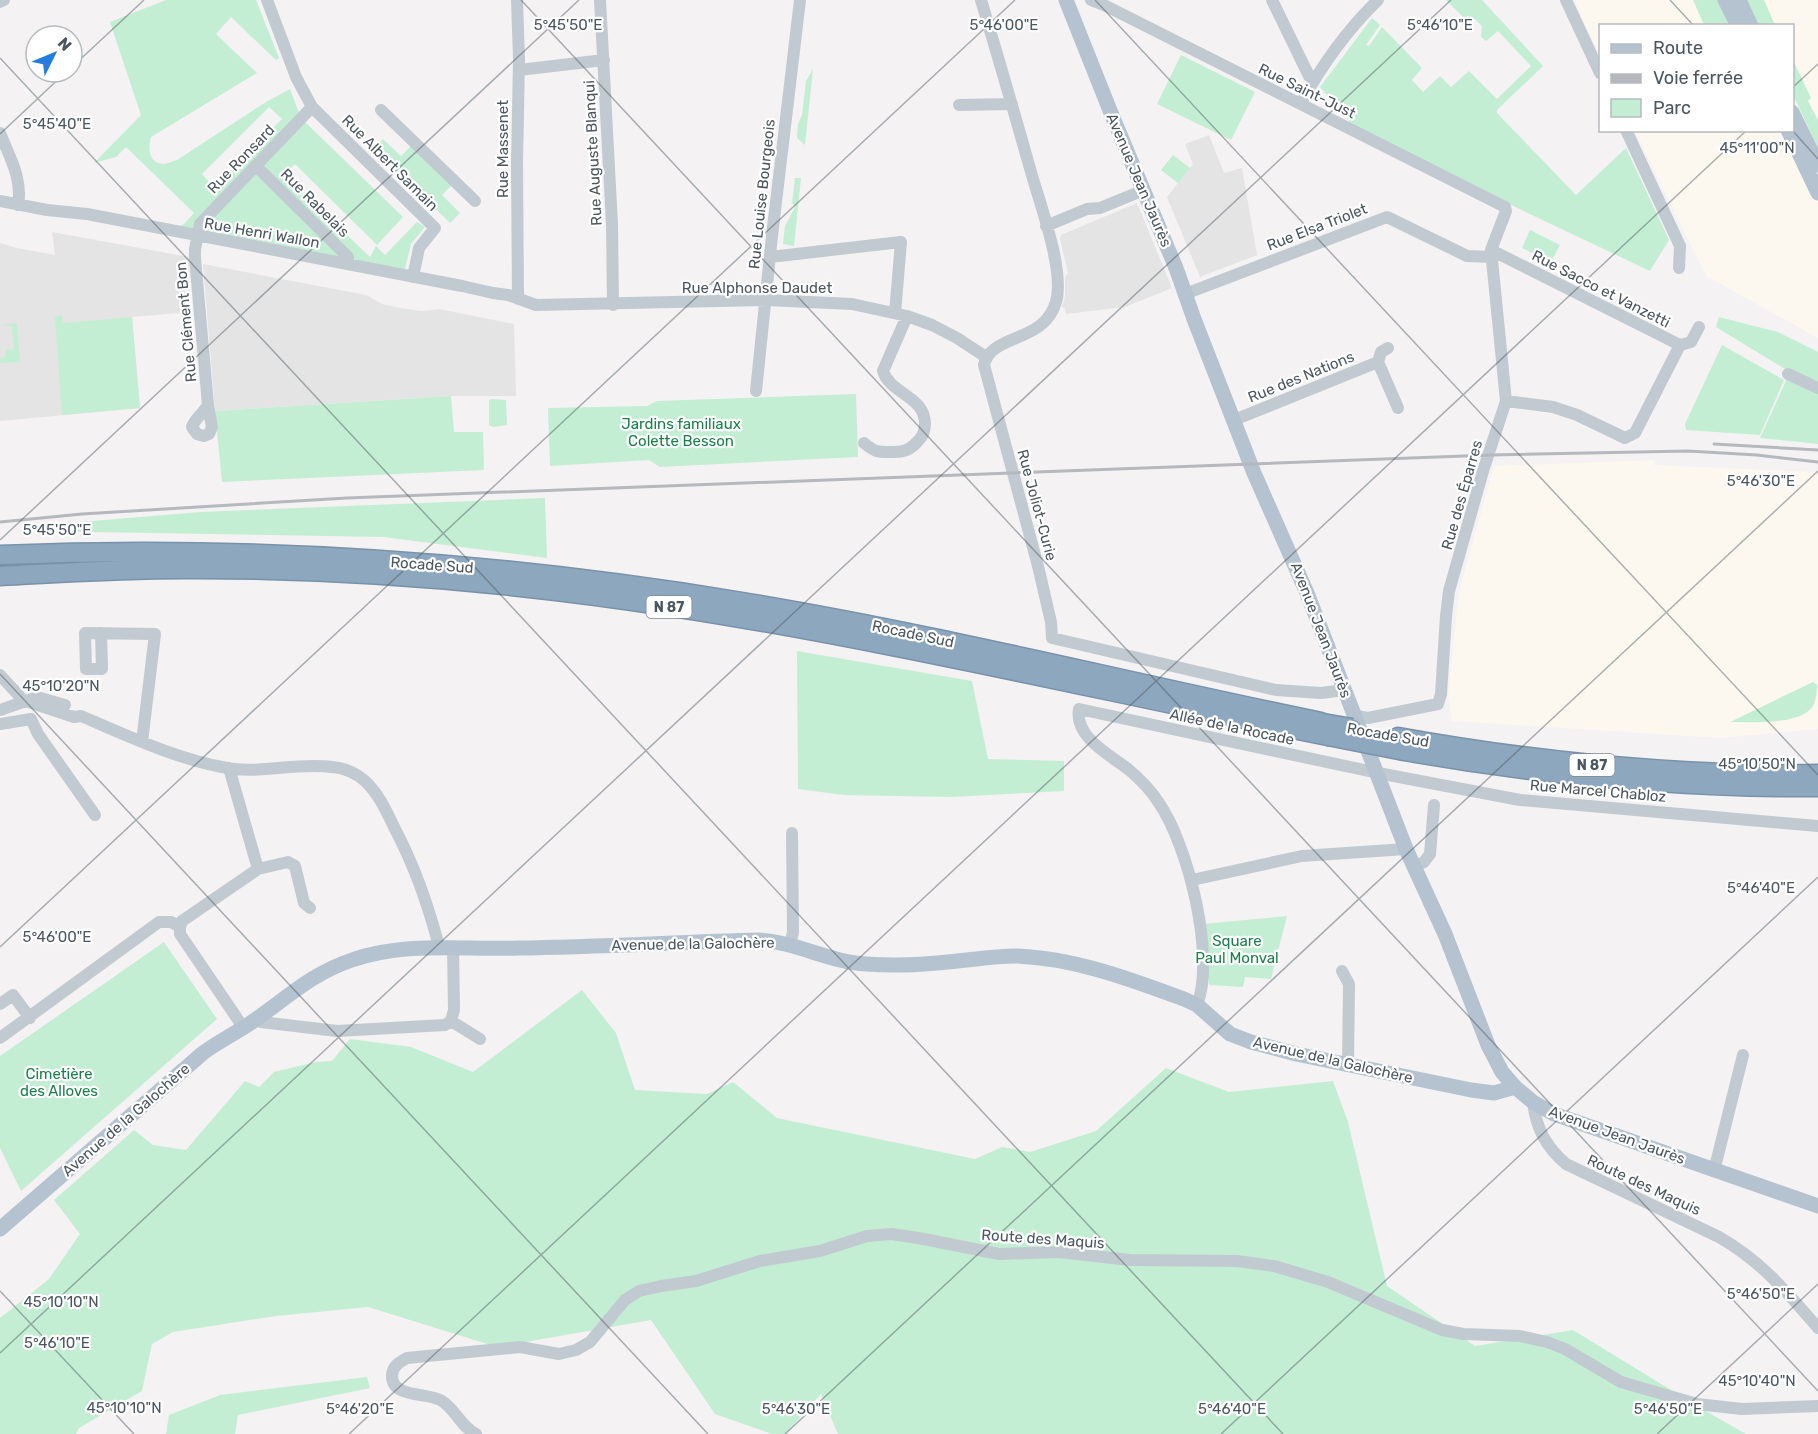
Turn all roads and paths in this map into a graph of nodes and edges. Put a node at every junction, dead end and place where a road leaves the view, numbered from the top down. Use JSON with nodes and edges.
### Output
{"nodes":[{"id":1,"x":267,"y":0,"type":"edge"},
{"id":2,"x":517,"y":0,"type":"edge"},
{"id":3,"x":600,"y":0,"type":"edge"},
{"id":4,"x":800,"y":0,"type":"edge"},
{"id":5,"x":981,"y":0,"type":"edge"},
{"id":6,"x":1066,"y":0,"type":"edge"},
{"id":7,"x":1091,"y":0,"type":"edge"},
{"id":8,"x":1272,"y":0,"type":"edge"},
{"id":9,"x":1378,"y":0,"type":"edge"},
{"id":10,"x":1566,"y":0,"type":"edge"},
{"id":11,"x":1725,"y":0,"type":"edge"},
{"id":12,"x":1739,"y":0,"type":"edge"},
{"id":13,"x":1737,"y":24,"type":"edge"},
{"id":14,"x":1750,"y":24,"type":"edge"},
{"id":15,"x":604,"y":60,"type":"junction"},
{"id":16,"x":519,"y":70,"type":"junction"},
{"id":17,"x":1599,"y":71,"type":"edge"},
{"id":18,"x":1314,"y":80,"type":"junction"},
{"id":19,"x":1301,"y":103,"type":"junction"},
{"id":20,"x":1012,"y":104,"type":"junction"},
{"id":21,"x":959,"y":105,"type":"dead end"},
{"id":22,"x":312,"y":107,"type":"junction"},
{"id":23,"x":381,"y":110,"type":"dead end"},
{"id":24,"x":1794,"y":116,"type":"edge"},
{"id":25,"x":1627,"y":132,"type":"edge"},
{"id":26,"x":1789,"y":132,"type":"edge"},
{"id":27,"x":0,"y":133,"type":"edge"},
{"id":28,"x":1818,"y":165,"type":"edge"},
{"id":29,"x":256,"y":166,"type":"junction"},
{"id":30,"x":1144,"y":190,"type":"junction"},
{"id":31,"x":1818,"y":193,"type":"edge"},
{"id":32,"x":0,"y":201,"type":"edge"},
{"id":33,"x":475,"y":201,"type":"dead end"},
{"id":34,"x":18,"y":205,"type":"junction"},
{"id":35,"x":1506,"y":211,"type":"joint"},
{"id":36,"x":1046,"y":226,"type":"junction"},
{"id":37,"x":197,"y":236,"type":"junction"},
{"id":38,"x":1492,"y":254,"type":"junction"},
{"id":39,"x":770,"y":257,"type":"junction"},
{"id":40,"x":348,"y":264,"type":"junction"},
{"id":41,"x":1679,"y":268,"type":"dead end"},
{"id":42,"x":413,"y":277,"type":"junction"},
{"id":43,"x":1185,"y":294,"type":"junction"},
{"id":44,"x":518,"y":298,"type":"junction"},
{"id":45,"x":766,"y":300,"type":"junction"},
{"id":46,"x":613,"y":305,"type":"junction"},
{"id":47,"x":901,"y":315,"type":"junction"},
{"id":48,"x":1699,"y":327,"type":"dead end"},
{"id":49,"x":1680,"y":345,"type":"junction"},
{"id":50,"x":1388,"y":348,"type":"dead end"},
{"id":51,"x":986,"y":357,"type":"junction"},
{"id":52,"x":1378,"y":362,"type":"junction"},
{"id":53,"x":1788,"y":374,"type":"dead end"},
{"id":54,"x":1818,"y":388,"type":"edge"},
{"id":55,"x":756,"y":391,"type":"dead end"},
{"id":56,"x":1506,"y":401,"type":"junction"},
{"id":57,"x":208,"y":405,"type":"dead end"},
{"id":58,"x":1398,"y":408,"type":"dead end"},
{"id":59,"x":1234,"y":420,"type":"junction"},
{"id":60,"x":864,"y":443,"type":"dead end"},
{"id":61,"x":0,"y":555,"type":"edge"},
{"id":62,"x":0,"y":576,"type":"edge"},
{"id":63,"x":101,"y":633,"type":"dead end"},
{"id":64,"x":0,"y":675,"type":"edge"},
{"id":65,"x":1344,"y":690,"type":"junction"},
{"id":66,"x":23,"y":700,"type":"junction"},
{"id":67,"x":0,"y":710,"type":"edge"},
{"id":68,"x":1354,"y":715,"type":"junction"},
{"id":69,"x":0,"y":724,"type":"edge"},
{"id":70,"x":1325,"y":730,"type":"junction"},
{"id":71,"x":142,"y":742,"type":"junction"},
{"id":72,"x":1401,"y":744,"type":"junction"},
{"id":73,"x":229,"y":768,"type":"junction"},
{"id":74,"x":1818,"y":772,"type":"edge"},
{"id":75,"x":1378,"y":773,"type":"junction"},
{"id":76,"x":1767,"y":787,"type":"junction"},
{"id":77,"x":1818,"y":787,"type":"edge"},
{"id":78,"x":1818,"y":794,"type":"edge"},
{"id":79,"x":1434,"y":805,"type":"dead end"},
{"id":80,"x":95,"y":815,"type":"dead end"},
{"id":81,"x":1818,"y":826,"type":"edge"},
{"id":82,"x":792,"y":833,"type":"dead end"},
{"id":83,"x":1406,"y":849,"type":"junction"},
{"id":84,"x":1413,"y":867,"type":"junction"},
{"id":85,"x":258,"y":868,"type":"junction"},
{"id":86,"x":1192,"y":880,"type":"junction"},
{"id":87,"x":310,"y":908,"type":"dead end"},
{"id":88,"x":180,"y":927,"type":"junction"},
{"id":89,"x":790,"y":945,"type":"junction"},
{"id":90,"x":446,"y":947,"type":"junction"},
{"id":91,"x":1342,"y":971,"type":"dead end"},
{"id":92,"x":0,"y":1004,"type":"edge"},
{"id":93,"x":1197,"y":1005,"type":"junction"},
{"id":94,"x":30,"y":1018,"type":"junction"},
{"id":95,"x":451,"y":1021,"type":"junction"},
{"id":96,"x":250,"y":1023,"type":"junction"},
{"id":97,"x":0,"y":1038,"type":"edge"},
{"id":98,"x":480,"y":1039,"type":"dead end"},
{"id":99,"x":1743,"y":1055,"type":"dead end"},
{"id":100,"x":1348,"y":1064,"type":"junction"},
{"id":101,"x":1498,"y":1066,"type":"junction"},
{"id":102,"x":1515,"y":1087,"type":"junction"},
{"id":103,"x":1483,"y":1092,"type":"junction"},
{"id":104,"x":1533,"y":1102,"type":"junction"},
{"id":105,"x":1554,"y":1114,"type":"junction"},
{"id":106,"x":1543,"y":1137,"type":"junction"},
{"id":107,"x":1714,"y":1171,"type":"junction"},
{"id":108,"x":1818,"y":1206,"type":"edge"},
{"id":109,"x":0,"y":1228,"type":"edge"},
{"id":110,"x":1818,"y":1328,"type":"edge"},
{"id":111,"x":1818,"y":1406,"type":"edge"},
{"id":112,"x":474,"y":1434,"type":"edge"}],
"edges":[{"from":1,"to":22,"type":"street"},
{"from":2,"to":16,"type":"street","name":"Rue Massenet"},
{"from":3,"to":15,"type":"street","name":"Rue Auguste Blanqui"},
{"from":4,"to":39,"type":"street","name":"Rue Louise Bourgeois"},
{"from":5,"to":20,"type":"street"},
{"from":6,"to":30,"type":"main road","name":"Avenue Jean Jaurès"},
{"from":7,"to":19,"type":"street","name":"Rue Saint-Just"},
{"from":8,"to":18,"type":"street"},
{"from":9,"to":18,"type":"street"},
{"from":10,"to":17,"type":"street"},
{"from":11,"to":13,"type":"main road"},
{"from":12,"to":14,"type":"main road"},
{"from":15,"to":16,"type":"street"},
{"from":15,"to":46,"type":"street","name":"Rue Auguste Blanqui"},
{"from":16,"to":44,"type":"street","name":"Rue Massenet"},
{"from":18,"to":19,"type":"street"},
{"from":19,"to":35,"type":"street","name":"Rue Saint-Just"},
{"from":20,"to":21,"type":"street"},
{"from":20,"to":36,"type":"street"},
{"from":22,"to":29,"type":"street","name":"Rue Ronsard"},
{"from":22,"to":42,"type":"street","name":"Rue Albert Samain"},
{"from":23,"to":33,"type":"street"},
{"from":24,"to":28,"type":"main road"},
{"from":25,"to":41,"type":"street"},
{"from":26,"to":31,"type":"main road"},
{"from":27,"to":34,"type":"street"},
{"from":29,"to":37,"type":"street","name":"Rue Ronsard"},
{"from":29,"to":40,"type":"street","name":"Rue Rabelais"},
{"from":30,"to":36,"type":"street"},
{"from":30,"to":43,"type":"main road","name":"Avenue Jean Jaurès"},
{"from":32,"to":34,"type":"street","name":"Rue Henri Wallon"},
{"from":34,"to":37,"type":"street","name":"Rue Henri Wallon"},
{"from":35,"to":38,"type":"street","name":"Rue des Éparres"},
{"from":36,"to":51,"type":"street"},
{"from":37,"to":40,"type":"street","name":"Rue Henri Wallon"},
{"from":37,"to":57,"type":"street","name":"Rue Clément Bon"},
{"from":38,"to":43,"type":"street","name":"Rue Elsa Triolet"},
{"from":38,"to":49,"type":"street","name":"Rue Sacco et Vanzetti"},
{"from":38,"to":56,"type":"street","name":"Rue des Éparres"},
{"from":39,"to":45,"type":"street","name":"Rue Louise Bourgeois"},
{"from":39,"to":47,"type":"street"},
{"from":40,"to":42,"type":"street","name":"Rue Henri Wallon"},
{"from":42,"to":44,"type":"street","name":"Rue Henri Wallon"},
{"from":43,"to":59,"type":"main road","name":"Avenue Jean Jaurès"},
{"from":44,"to":46,"type":"street","name":"Rue Alphonse Daudet"},
{"from":45,"to":46,"type":"street","name":"Rue Alphonse Daudet"},
{"from":45,"to":47,"type":"street","name":"Rue Alphonse Daudet"},
{"from":45,"to":55,"type":"street","name":"Rue Louise Bourgeois"},
{"from":47,"to":51,"type":"street","name":"Rue Alphonse Daudet"},
{"from":47,"to":60,"type":"street"},
{"from":48,"to":49,"type":"street"},
{"from":49,"to":56,"type":"street","name":"Rue Sacco et Vanzetti"},
{"from":50,"to":52,"type":"street","name":"Rue des Nations"},
{"from":51,"to":65,"type":"street","name":"Rue Joliot-Curie"},
{"from":52,"to":58,"type":"street","name":"Rue des Nations"},
{"from":52,"to":59,"type":"street","name":"Rue des Nations"},
{"from":53,"to":54,"type":"street"},
{"from":56,"to":68,"type":"street","name":"Rue des Éparres"},
{"from":59,"to":65,"type":"main road","name":"Avenue Jean Jaurès"},
{"from":61,"to":70,"type":"highway","name":"Rocade Sud","number":"N 87"},
{"from":62,"to":70,"type":"highway","name":"Rocade Sud","number":"N 87"},
{"from":63,"to":71,"type":"street"},
{"from":64,"to":66,"type":"street"},
{"from":65,"to":68,"type":"main road","name":"Avenue Jean Jaurès"},
{"from":66,"to":67,"type":"street"},
{"from":66,"to":71,"type":"street"},
{"from":68,"to":75,"type":"main road","name":"Avenue Jean Jaurès"},
{"from":69,"to":80,"type":"street"},
{"from":70,"to":72,"type":"highway","name":"Rocade Sud","number":"N 87","bridge":true},
{"from":71,"to":73,"type":"street"},
{"from":72,"to":74,"type":"highway","name":"Rocade Sud","number":"N 87"},
{"from":72,"to":76,"type":"highway","name":"Rocade Sud","number":"N 87"},
{"from":73,"to":85,"type":"street"},
{"from":73,"to":90,"type":"street"},
{"from":75,"to":81,"type":"street","name":"Rue Marcel Chabloz"},
{"from":75,"to":83,"type":"main road","name":"Avenue Jean Jaurès"},
{"from":75,"to":86,"type":"street","name":"Allée de la Rocade"},
{"from":76,"to":77,"type":"highway","name":"Rocade Sud","number":"N 87"},
{"from":76,"to":78,"type":"highway"},
{"from":79,"to":84,"type":"street"},
{"from":82,"to":89,"type":"street"},
{"from":83,"to":84,"type":"main road","name":"Avenue Jean Jaurès"},
{"from":83,"to":86,"type":"street"},
{"from":84,"to":101,"type":"main road","name":"Avenue Jean Jaurès"},
{"from":85,"to":87,"type":"street"},
{"from":85,"to":88,"type":"street"},
{"from":86,"to":93,"type":"street"},
{"from":88,"to":94,"type":"street"},
{"from":88,"to":96,"type":"street"},
{"from":89,"to":90,"type":"main road","name":"Avenue de la Galochère"},
{"from":89,"to":93,"type":"main road","name":"Avenue de la Galochère"},
{"from":90,"to":95,"type":"street"},
{"from":90,"to":96,"type":"main road","name":"Avenue de la Galochère"},
{"from":91,"to":100,"type":"street"},
{"from":92,"to":94,"type":"street"},
{"from":93,"to":100,"type":"main road","name":"Avenue de la Galochère"},
{"from":94,"to":97,"type":"street"},
{"from":95,"to":96,"type":"street"},
{"from":95,"to":98,"type":"street"},
{"from":96,"to":109,"type":"main road","name":"Avenue de la Galochère"},
{"from":99,"to":107,"type":"street"},
{"from":100,"to":103,"type":"main road","name":"Avenue de la Galochère"},
{"from":101,"to":102,"type":"main road","name":"Avenue Jean Jaurès"},
{"from":101,"to":103,"type":"main road"},
{"from":102,"to":103,"type":"main road","name":"Avenue de la Galochère"},
{"from":102,"to":104,"type":"main road","name":"Avenue Jean Jaurès"},
{"from":104,"to":105,"type":"main road","name":"Avenue Jean Jaurès"},
{"from":104,"to":106,"type":"street","name":"Route des Maquis"},
{"from":105,"to":106,"type":"street"},
{"from":105,"to":107,"type":"main road","name":"Avenue Jean Jaurès"},
{"from":106,"to":110,"type":"street","name":"Route des Maquis"},
{"from":107,"to":108,"type":"main road","name":"Avenue Jean Jaurès"},
{"from":111,"to":112,"type":"street","name":"Route des Maquis"}]}
